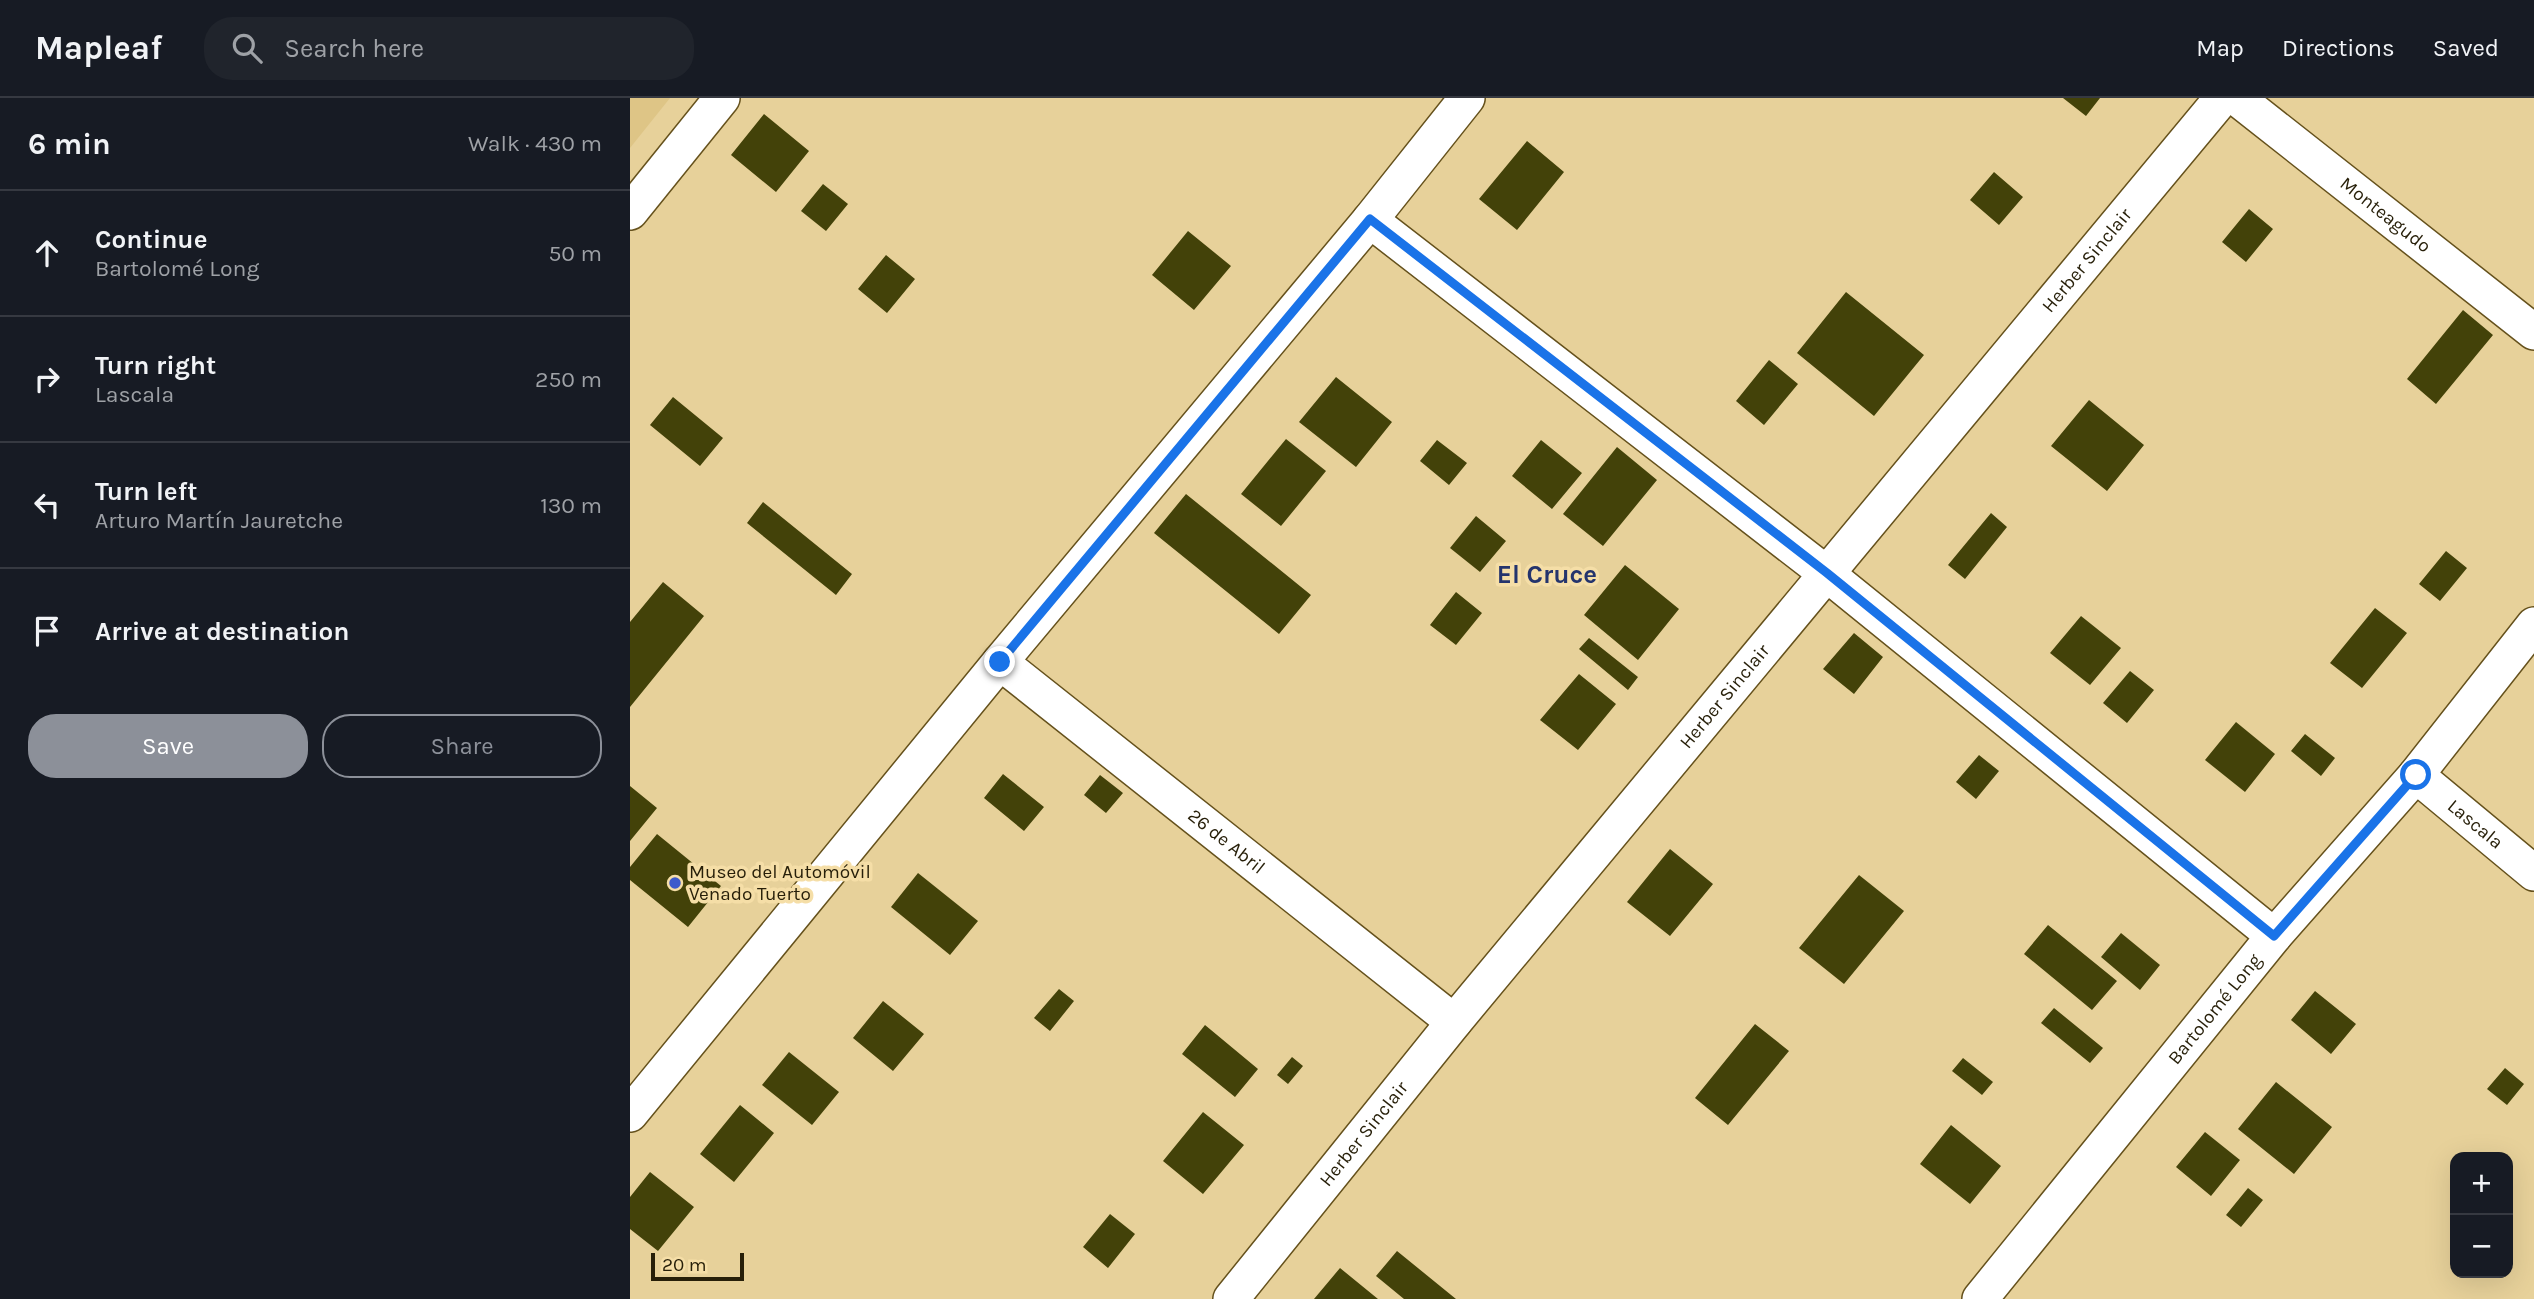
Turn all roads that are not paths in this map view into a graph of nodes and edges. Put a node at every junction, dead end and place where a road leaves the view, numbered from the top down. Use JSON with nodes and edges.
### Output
{"nodes":[{"id":1,"x":722,"y":98,"type":"edge"},
{"id":2,"x":1467,"y":98,"type":"edge"},
{"id":3,"x":2222,"y":98,"type":"edge"},
{"id":4,"x":2237,"y":98,"type":"edge"},
{"id":5,"x":630,"y":212,"type":"edge"},
{"id":6,"x":1370,"y":219,"type":"junction"},
{"id":7,"x":2534,"y":332,"type":"edge"},
{"id":8,"x":1827,"y":573,"type":"junction"},
{"id":9,"x":2534,"y":625,"type":"edge"},
{"id":10,"x":1000,"y":662,"type":"junction"},
{"id":11,"x":2416,"y":775,"type":"junction"},
{"id":12,"x":2534,"y":873,"type":"edge"},
{"id":13,"x":2274,"y":936,"type":"junction"},
{"id":14,"x":1454,"y":1022,"type":"junction"},
{"id":15,"x":632,"y":1109,"type":"edge"},
{"id":16,"x":1231,"y":1299,"type":"edge"},
{"id":17,"x":1980,"y":1299,"type":"edge"}],
"edges":[{"from":1,"to":5,"type":"street"},
{"from":2,"to":6,"type":"street"},
{"from":3,"to":8,"type":"street","name":"Herber Sinclair"},
{"from":4,"to":7,"type":"street","name":"Monteagudo"},
{"from":6,"to":8,"type":"street"},
{"from":6,"to":10,"type":"street"},
{"from":8,"to":13,"type":"street"},
{"from":8,"to":14,"type":"street","name":"Herber Sinclair"},
{"from":9,"to":11,"type":"street","name":"Bartolomé Long"},
{"from":10,"to":14,"type":"street","name":"26 de Abril"},
{"from":10,"to":15,"type":"street"},
{"from":11,"to":12,"type":"street","name":"Lascala"},
{"from":11,"to":13,"type":"street","name":"Bartolomé Long"},
{"from":13,"to":17,"type":"street","name":"Bartolomé Long"},
{"from":14,"to":16,"type":"street","name":"Herber Sinclair"}]}
